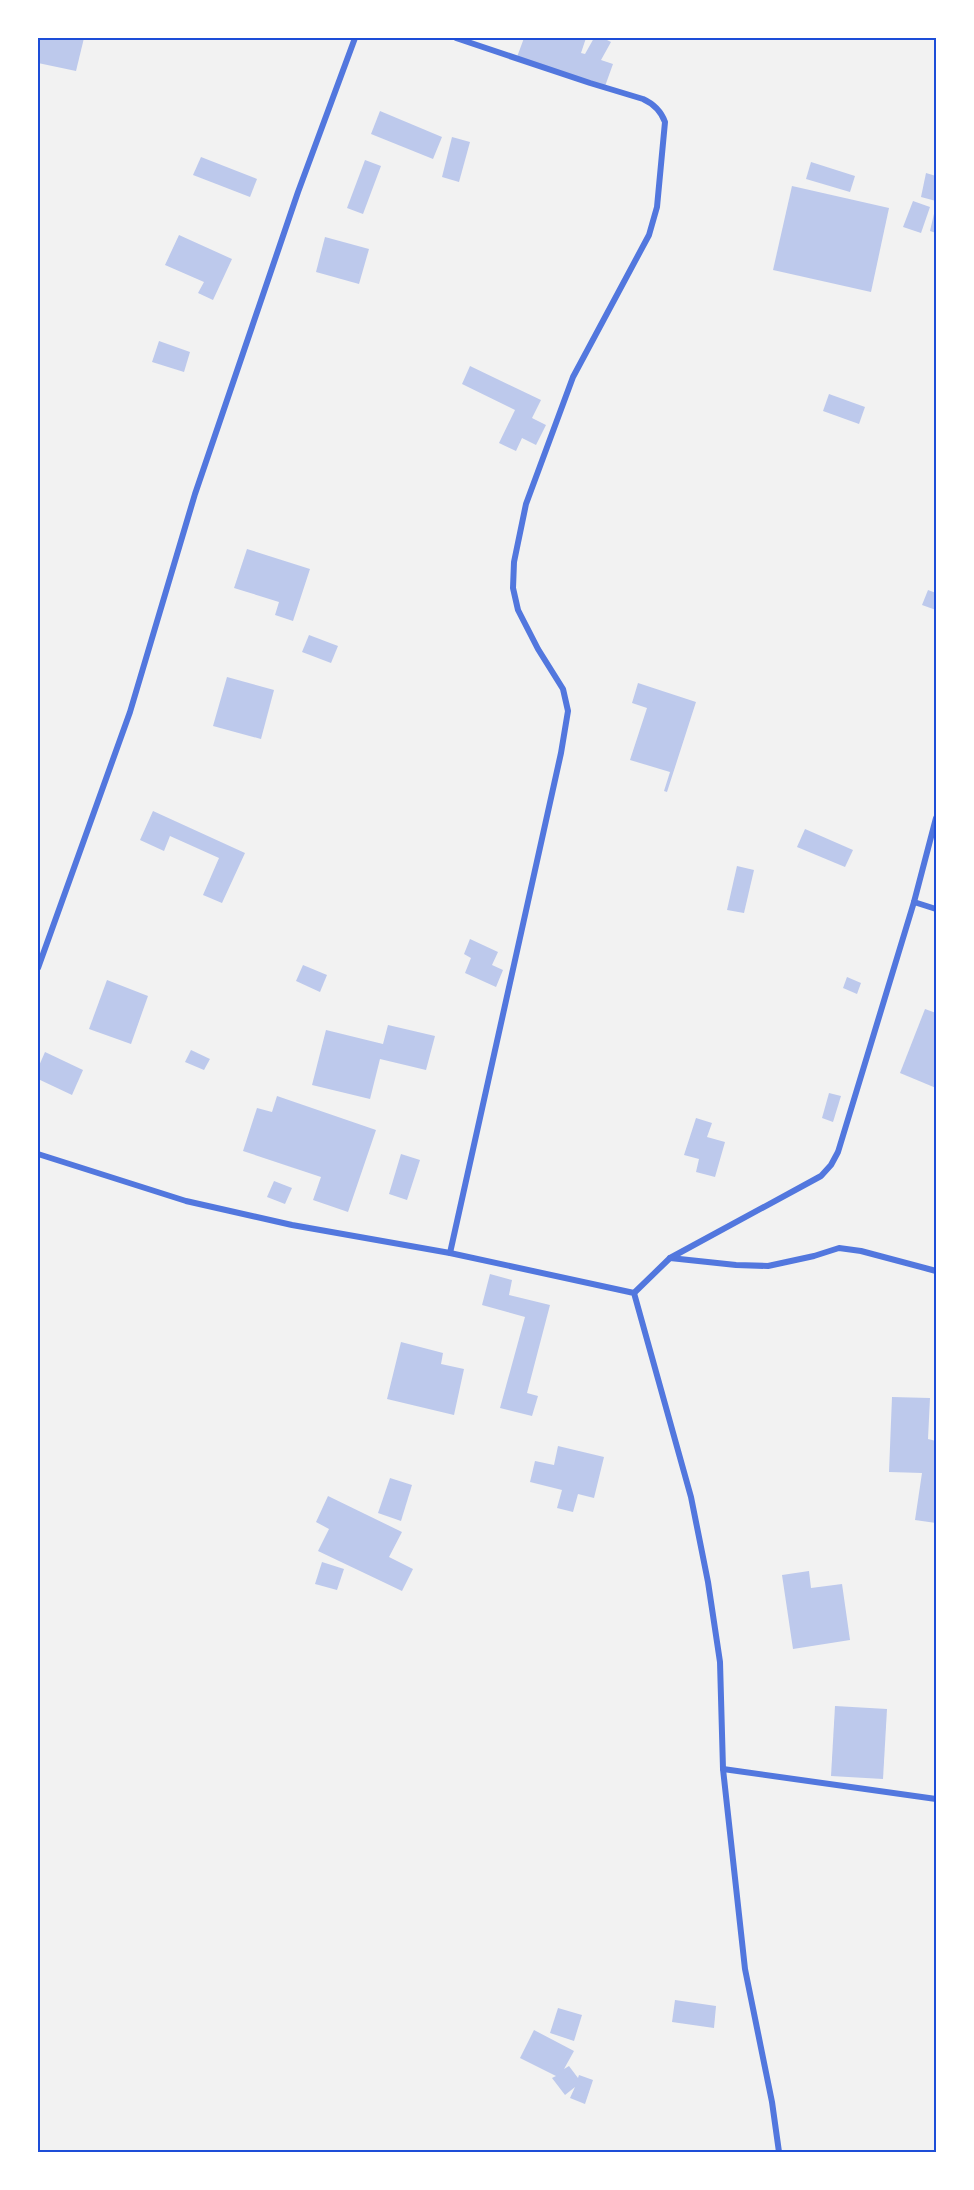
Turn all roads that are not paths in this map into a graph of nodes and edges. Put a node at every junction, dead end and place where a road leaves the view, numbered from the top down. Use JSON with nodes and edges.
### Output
{"nodes":[{"id":1,"x":355,"y":38,"type":"edge"},
{"id":2,"x":456,"y":38,"type":"edge"},
{"id":3,"x":936,"y":818,"type":"edge"},
{"id":4,"x":915,"y":902,"type":"junction"},
{"id":5,"x":936,"y":909,"type":"edge"},
{"id":6,"x":38,"y":968,"type":"edge"},
{"id":7,"x":38,"y":1154,"type":"edge"},
{"id":8,"x":450,"y":1253,"type":"junction"},
{"id":9,"x":670,"y":1258,"type":"junction"},
{"id":10,"x":936,"y":1271,"type":"edge"},
{"id":11,"x":634,"y":1293,"type":"junction"},
{"id":12,"x":723,"y":1769,"type":"junction"},
{"id":13,"x":936,"y":1799,"type":"edge"},
{"id":14,"x":779,"y":2152,"type":"edge"}],
"edges":[{"from":1,"to":6,"type":"street"},
{"from":2,"to":8,"type":"street"},
{"from":3,"to":4,"type":"street"},
{"from":4,"to":5,"type":"street"},
{"from":4,"to":9,"type":"street"},
{"from":7,"to":8,"type":"street"},
{"from":8,"to":11,"type":"street"},
{"from":9,"to":10,"type":"street"},
{"from":9,"to":11,"type":"street"},
{"from":11,"to":12,"type":"street"},
{"from":12,"to":13,"type":"street"},
{"from":12,"to":14,"type":"street"}]}
